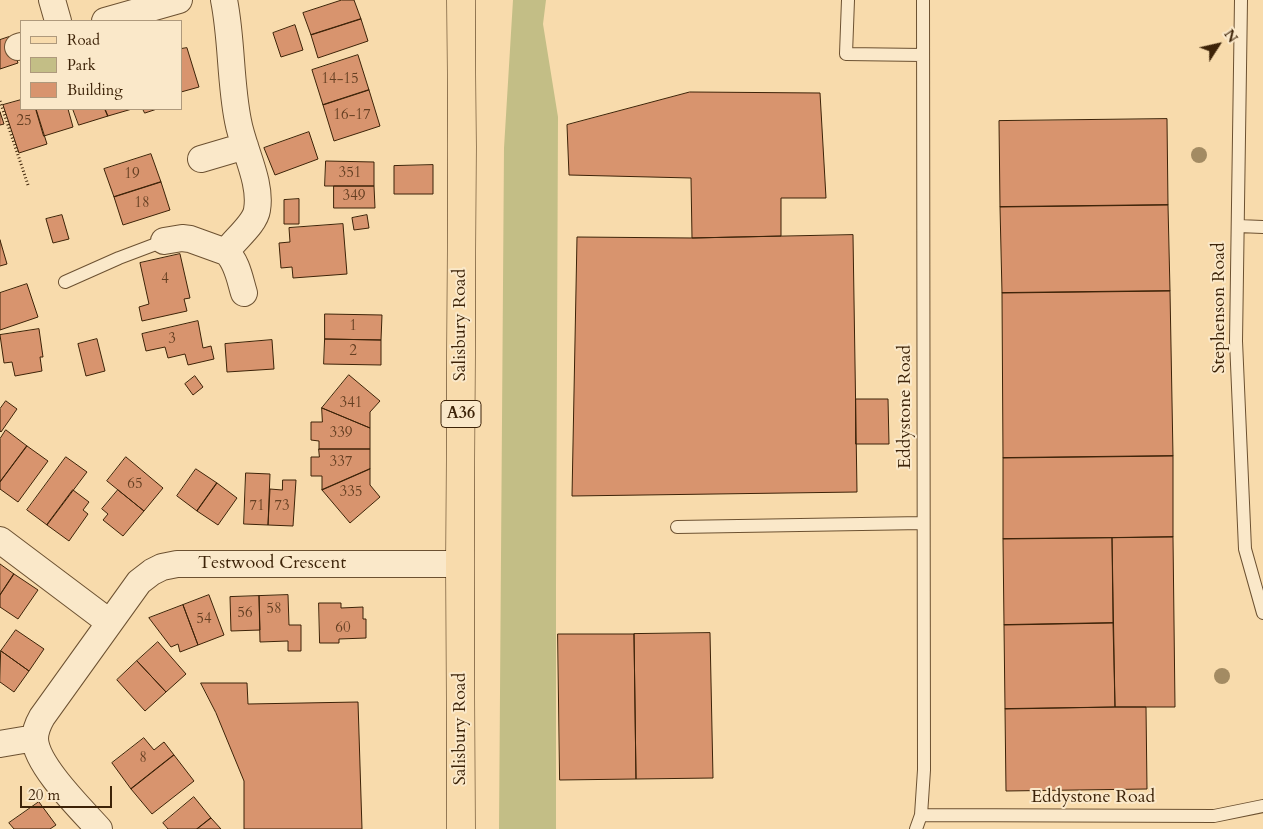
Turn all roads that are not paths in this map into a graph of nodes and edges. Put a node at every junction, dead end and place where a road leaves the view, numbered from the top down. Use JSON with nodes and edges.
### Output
{"nodes":[{"id":1,"x":52,"y":0,"type":"edge"},
{"id":2,"x":179,"y":0,"type":"edge"},
{"id":3,"x":224,"y":0,"type":"edge"},
{"id":4,"x":461,"y":0,"type":"edge"},
{"id":5,"x":848,"y":0,"type":"edge"},
{"id":6,"x":923,"y":0,"type":"edge"},
{"id":7,"x":1241,"y":0,"type":"edge"},
{"id":8,"x":58,"y":20,"type":"edge"},
{"id":9,"x":109,"y":20,"type":"edge"},
{"id":10,"x":923,"y":55,"type":"junction"},
{"id":11,"x":245,"y":146,"type":"junction"},
{"id":12,"x":201,"y":159,"type":"dead end"},
{"id":13,"x":1238,"y":226,"type":"junction"},
{"id":14,"x":1263,"y":226,"type":"edge"},
{"id":15,"x":164,"y":241,"type":"joint"},
{"id":16,"x":226,"y":252,"type":"junction"},
{"id":17,"x":65,"y":282,"type":"dead end"},
{"id":18,"x":244,"y":293,"type":"dead end"},
{"id":19,"x":924,"y":523,"type":"junction"},
{"id":20,"x":677,"y":527,"type":"dead end"},
{"id":21,"x":0,"y":540,"type":"edge"},
{"id":22,"x":460,"y":564,"type":"junction"},
{"id":23,"x":1263,"y":613,"type":"edge"},
{"id":24,"x":109,"y":622,"type":"junction"},
{"id":25,"x":35,"y":738,"type":"junction"},
{"id":26,"x":0,"y":744,"type":"edge"},
{"id":27,"x":1263,"y":806,"type":"edge"},
{"id":28,"x":922,"y":815,"type":"junction"},
{"id":29,"x":99,"y":829,"type":"edge"},
{"id":30,"x":462,"y":829,"type":"edge"},
{"id":31,"x":916,"y":829,"type":"edge"}],
"edges":[{"from":1,"to":8,"type":"street"},
{"from":2,"to":9,"type":"street"},
{"from":3,"to":11,"type":"street"},
{"from":4,"to":22,"type":"main road","name":"Salisbury Road","number":"A36"},
{"from":5,"to":10,"type":"lane"},
{"from":6,"to":10,"type":"lane","name":"Eddystone Road"},
{"from":7,"to":13,"type":"lane","name":"Stephenson Road"},
{"from":10,"to":19,"type":"lane","name":"Eddystone Road"},
{"from":11,"to":12,"type":"street"},
{"from":11,"to":16,"type":"street"},
{"from":13,"to":14,"type":"lane"},
{"from":13,"to":23,"type":"lane","name":"Stephenson Road"},
{"from":15,"to":16,"type":"street"},
{"from":15,"to":17,"type":"lane"},
{"from":16,"to":18,"type":"street"},
{"from":19,"to":20,"type":"lane"},
{"from":19,"to":28,"type":"lane","name":"Eddystone Road"},
{"from":21,"to":24,"type":"street"},
{"from":22,"to":24,"type":"street","name":"Testwood Crescent"},
{"from":22,"to":30,"type":"main road","name":"Salisbury Road","number":"A36"},
{"from":24,"to":25,"type":"street","name":"Testwood Crescent"},
{"from":25,"to":26,"type":"street"},
{"from":25,"to":29,"type":"street"},
{"from":27,"to":28,"type":"lane","name":"Eddystone Road"},
{"from":28,"to":31,"type":"lane","name":"Eddystone Road"}]}
